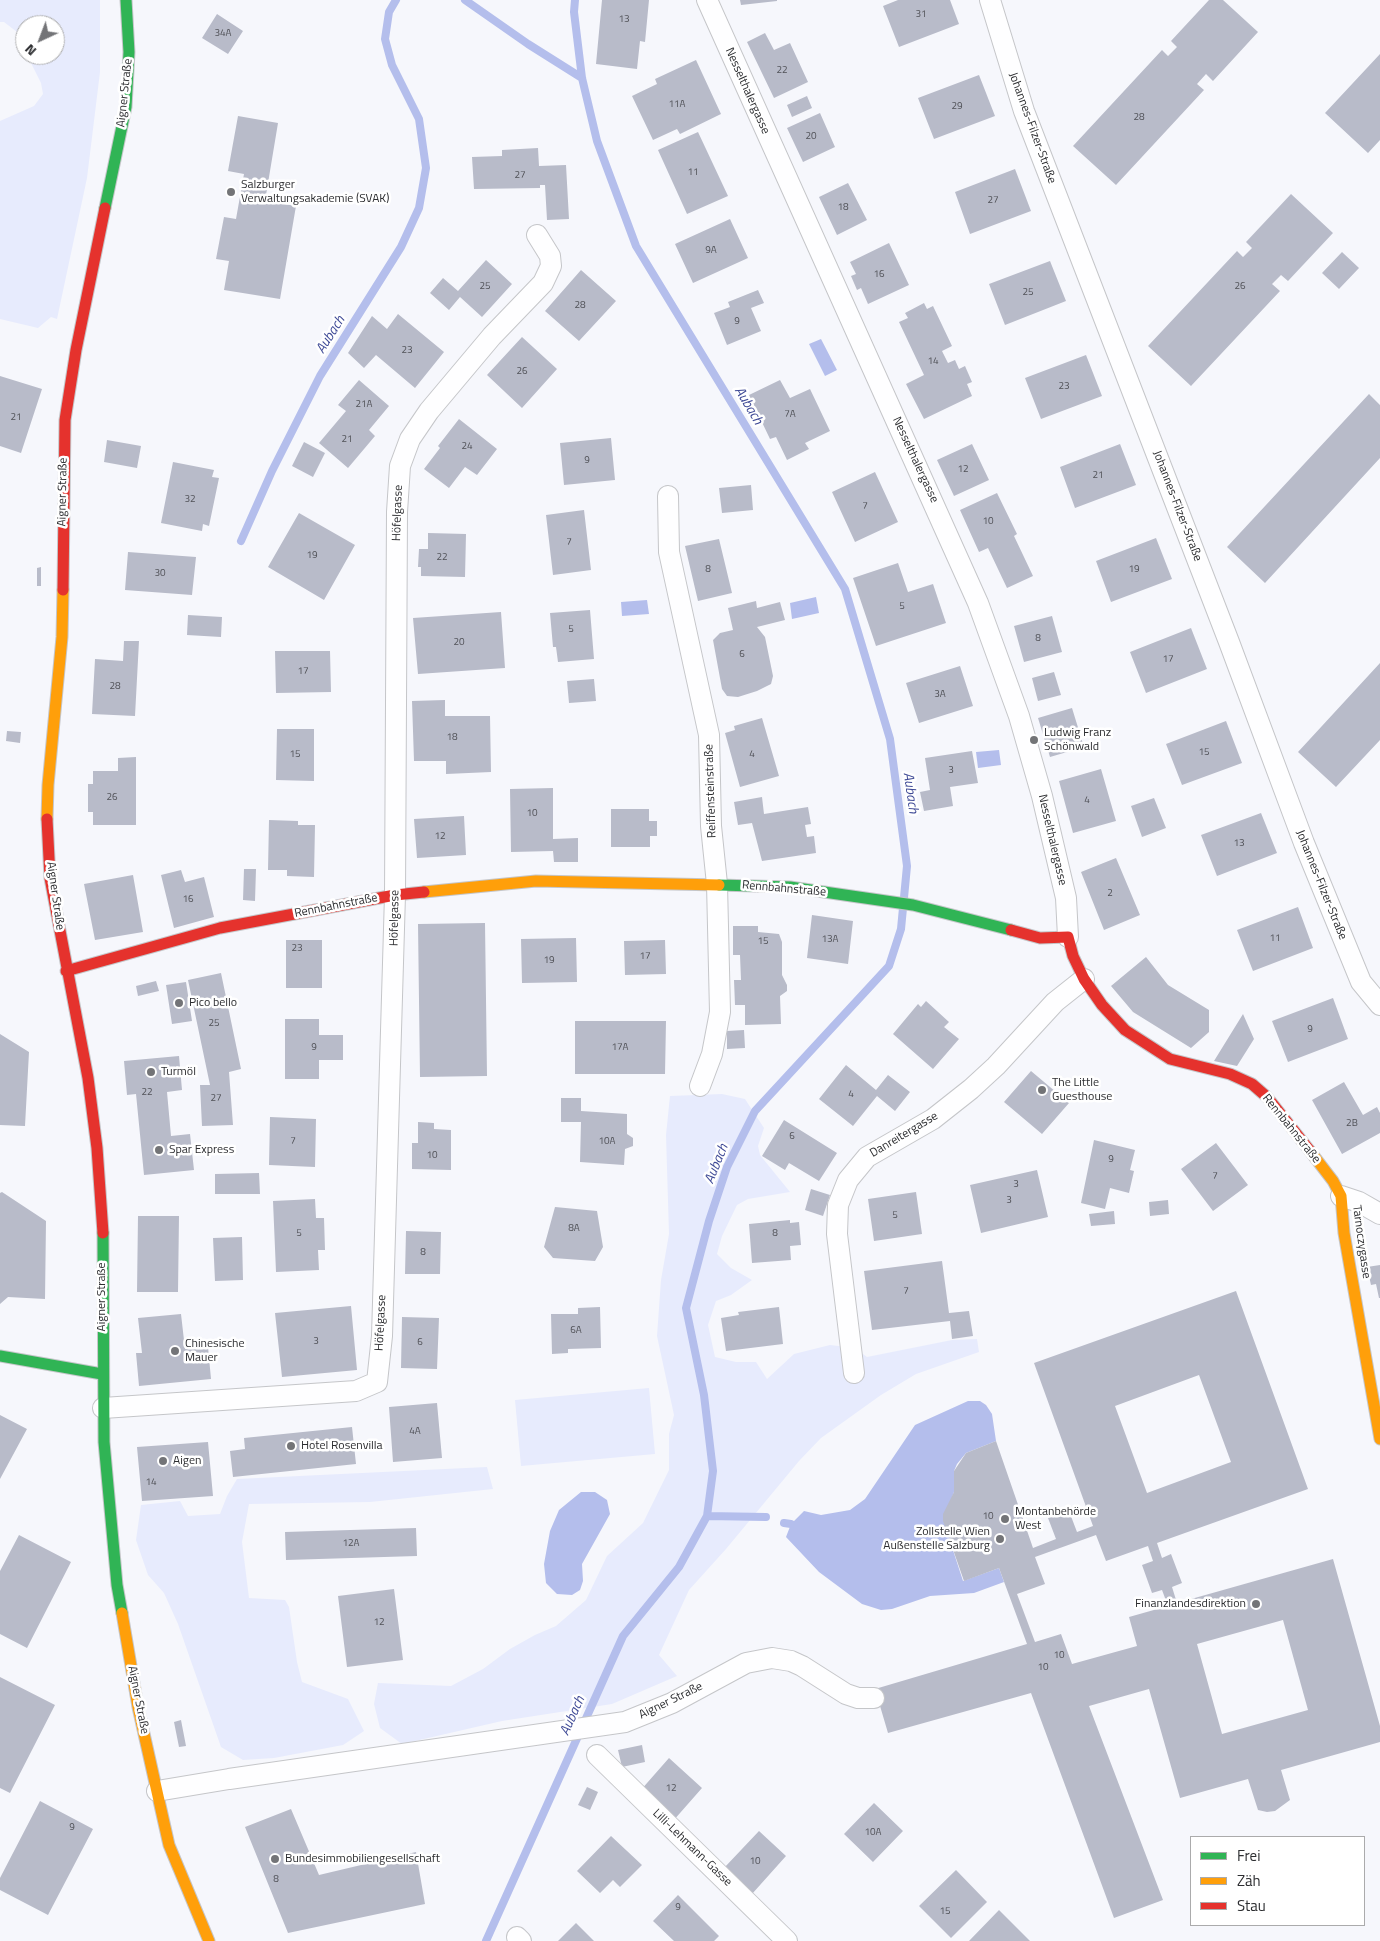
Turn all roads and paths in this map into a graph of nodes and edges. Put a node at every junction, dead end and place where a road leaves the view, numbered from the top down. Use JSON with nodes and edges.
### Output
{"nodes":[{"id":1,"x":126,"y":0,"type":"edge"},
{"id":2,"x":707,"y":0,"type":"edge"},
{"id":3,"x":990,"y":0,"type":"edge"},
{"id":4,"x":537,"y":235,"type":"dead end"},
{"id":5,"x":668,"y":496,"type":"dead end"},
{"id":6,"x":717,"y":884,"type":"junction"},
{"id":7,"x":396,"y":895,"type":"junction"},
{"id":8,"x":1068,"y":937,"type":"junction"},
{"id":9,"x":66,"y":971,"type":"junction"},
{"id":10,"x":1084,"y":980,"type":"junction"},
{"id":11,"x":1380,"y":1005,"type":"edge"},
{"id":12,"x":700,"y":1086,"type":"dead end"},
{"id":13,"x":1340,"y":1196,"type":"junction"},
{"id":14,"x":1380,"y":1214,"type":"edge"},
{"id":15,"x":0,"y":1356,"type":"edge"},
{"id":16,"x":854,"y":1373,"type":"dead end"},
{"id":17,"x":102,"y":1374,"type":"junction"},
{"id":18,"x":103,"y":1408,"type":"junction"},
{"id":19,"x":1380,"y":1439,"type":"edge"},
{"id":20,"x":874,"y":1698,"type":"dead end"},
{"id":21,"x":596,"y":1755,"type":"dead end"},
{"id":22,"x":157,"y":1791,"type":"junction"},
{"id":23,"x":209,"y":1941,"type":"edge"},
{"id":24,"x":787,"y":1941,"type":"edge"}],
"edges":[{"from":1,"to":9,"type":"main road","name":"Aigner Straße"},
{"from":2,"to":8,"type":"street","name":"Nesselthalergasse"},
{"from":3,"to":11,"type":"street","name":"Johannes-Filzer-Straße"},
{"from":4,"to":7,"type":"street","name":"Höfelgasse"},
{"from":5,"to":6,"type":"street","name":"Reiffensteinstraße"},
{"from":6,"to":7,"type":"main road","name":"Rennbahnstraße"},
{"from":6,"to":8,"type":"main road","name":"Rennbahnstraße"},
{"from":6,"to":12,"type":"street","name":"Reiffensteinstraße"},
{"from":7,"to":9,"type":"main road","name":"Rennbahnstraße"},
{"from":7,"to":18,"type":"street","name":"Höfelgasse"},
{"from":8,"to":10,"type":"main road","name":"Rennbahnstraße"},
{"from":9,"to":17,"type":"main road","name":"Aigner Straße"},
{"from":10,"to":13,"type":"main road","name":"Rennbahnstraße"},
{"from":10,"to":16,"type":"street","name":"Danreitergasse"},
{"from":13,"to":14,"type":"street"},
{"from":13,"to":19,"type":"main road","name":"Tarnoczygasse"},
{"from":15,"to":17,"type":"main road"},
{"from":17,"to":18,"type":"main road","name":"Aigner Straße"},
{"from":18,"to":22,"type":"main road","name":"Aigner Straße"},
{"from":20,"to":22,"type":"street","name":"Aigner Straße"},
{"from":21,"to":24,"type":"street","name":"Lilli-Lehmann-Gasse"},
{"from":22,"to":23,"type":"main road","name":"Aigner Straße"}]}
